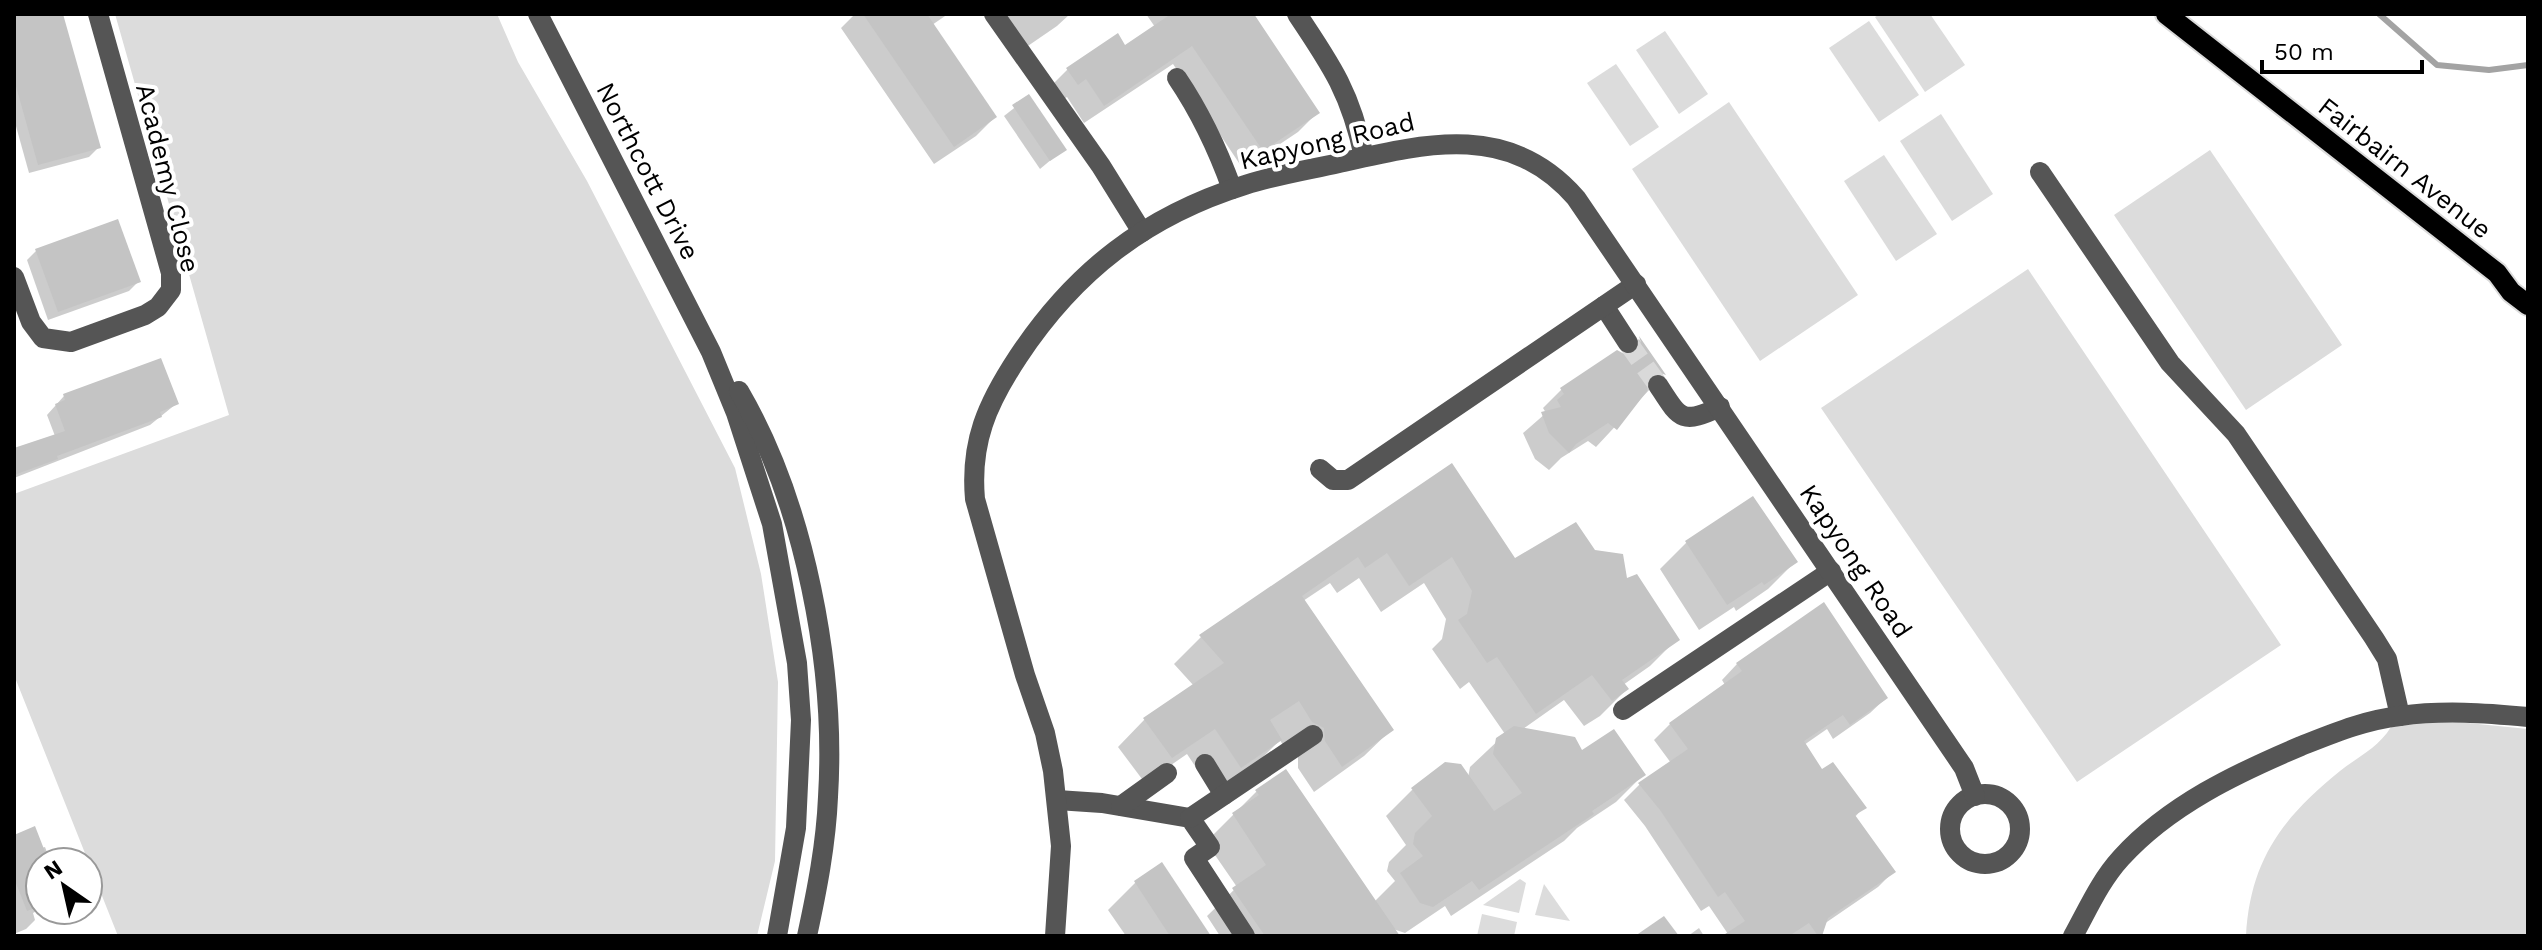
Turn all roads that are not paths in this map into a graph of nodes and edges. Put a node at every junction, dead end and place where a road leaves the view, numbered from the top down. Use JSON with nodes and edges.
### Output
{"nodes":[{"id":1,"x":98,"y":14,"type":"edge"},
{"id":2,"x":538,"y":14,"type":"edge"},
{"id":3,"x":994,"y":14,"type":"edge"},
{"id":4,"x":1297,"y":14,"type":"edge"},
{"id":5,"x":2166,"y":14,"type":"edge"},
{"id":6,"x":1177,"y":78,"type":"dead end"},
{"id":7,"x":1364,"y":157,"type":"junction"},
{"id":8,"x":2040,"y":172,"type":"dead end"},
{"id":9,"x":1232,"y":189,"type":"junction"},
{"id":10,"x":1142,"y":232,"type":"junction"},
{"id":11,"x":2497,"y":273,"type":"junction"},
{"id":12,"x":14,"y":277,"type":"edge"},
{"id":13,"x":1636,"y":284,"type":"junction"},
{"id":14,"x":2528,"y":288,"type":"edge"},
{"id":15,"x":2528,"y":305,"type":"edge"},
{"id":16,"x":1604,"y":306,"type":"junction"},
{"id":17,"x":1628,"y":343,"type":"tunnel mouth"},
{"id":18,"x":711,"y":352,"type":"junction"},
{"id":19,"x":1658,"y":385,"type":"tunnel mouth"},
{"id":20,"x":1720,"y":407,"type":"junction"},
{"id":21,"x":1320,"y":469,"type":"dead end"},
{"id":22,"x":1831,"y":571,"type":"junction"},
{"id":23,"x":1623,"y":710,"type":"dead end"},
{"id":24,"x":828,"y":716,"type":"junction"},
{"id":25,"x":2400,"y":716,"type":"junction"},
{"id":26,"x":2528,"y":717,"type":"edge"},
{"id":27,"x":1313,"y":735,"type":"dead end"},
{"id":28,"x":1205,"y":764,"type":"dead end"},
{"id":29,"x":1167,"y":773,"type":"dead end"},
{"id":30,"x":1224,"y":795,"type":"junction"},
{"id":31,"x":1975,"y":796,"type":"dead end"},
{"id":32,"x":1057,"y":800,"type":"junction"},
{"id":33,"x":1121,"y":806,"type":"junction"},
{"id":34,"x":1190,"y":818,"type":"junction"},
{"id":35,"x":777,"y":936,"type":"edge"},
{"id":36,"x":807,"y":936,"type":"edge"},
{"id":37,"x":819,"y":936,"type":"edge"},
{"id":38,"x":1055,"y":936,"type":"edge"},
{"id":39,"x":1245,"y":936,"type":"edge"},
{"id":40,"x":2073,"y":936,"type":"edge"}],
"edges":[{"from":1,"to":12,"type":"street","name":"Academy Close"},
{"from":2,"to":18,"type":"street","name":"Northcott Drive"},
{"from":3,"to":10,"type":"street"},
{"from":4,"to":7,"type":"street"},
{"from":5,"to":11,"type":"main road","name":"Fairbairn Avenue"},
{"from":6,"to":9,"type":"street"},
{"from":7,"to":9,"type":"street","name":"Kapyong Road"},
{"from":7,"to":13,"type":"street","name":"Kapyong Road"},
{"from":8,"to":25,"type":"street"},
{"from":9,"to":10,"type":"street","name":"Kapyong Road"},
{"from":10,"to":32,"type":"street","name":"Kapyong Road"},
{"from":11,"to":14,"type":"main road","name":"Fairbairn Avenue"},
{"from":11,"to":15,"type":"main road","name":"Fairbairn Avenue"},
{"from":13,"to":16,"type":"street"},
{"from":13,"to":20,"type":"street","name":"Kapyong Road"},
{"from":16,"to":17,"type":"street"},
{"from":16,"to":21,"type":"street"},
{"from":18,"to":24,"type":"street","name":"Northcott Drive"},
{"from":18,"to":35,"type":"street","name":"Northcott Drive"},
{"from":19,"to":20,"type":"street"},
{"from":20,"to":22,"type":"street","name":"Kapyong Road"},
{"from":22,"to":23,"type":"street"},
{"from":22,"to":31,"type":"street","name":"Kapyong Road"},
{"from":24,"to":36,"type":"street","name":"Northcott Drive"},
{"from":24,"to":37,"type":"street"},
{"from":25,"to":26,"type":"street"},
{"from":25,"to":40,"type":"street"},
{"from":27,"to":30,"type":"street"},
{"from":28,"to":30,"type":"street"},
{"from":29,"to":33,"type":"street"},
{"from":30,"to":34,"type":"street"},
{"from":32,"to":33,"type":"street"},
{"from":32,"to":38,"type":"street","name":"Kapyong Road"},
{"from":33,"to":34,"type":"street"},
{"from":34,"to":39,"type":"street"}]}
